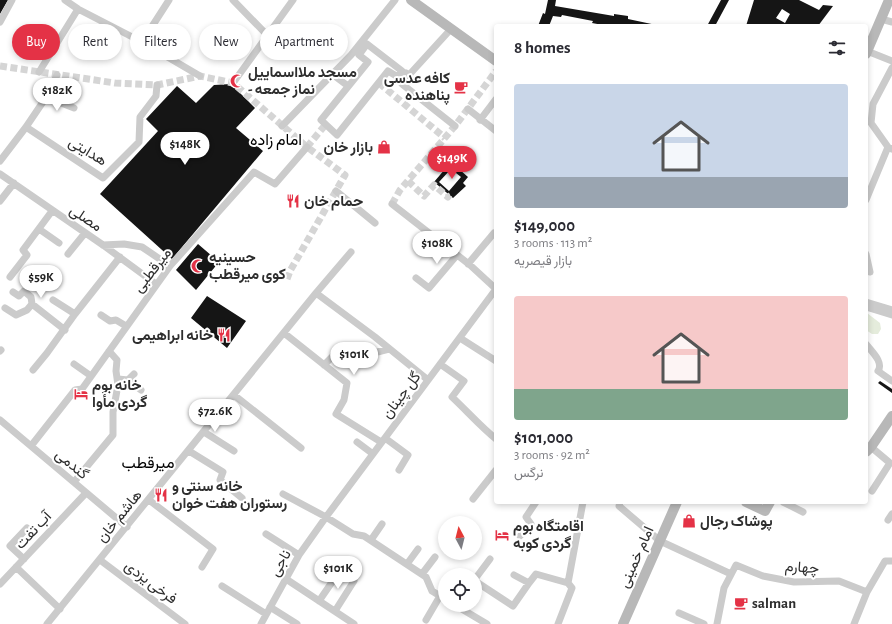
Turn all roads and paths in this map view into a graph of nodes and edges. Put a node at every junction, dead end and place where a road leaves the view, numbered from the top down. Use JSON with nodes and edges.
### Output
{"nodes":[{"id":1,"x":12,"y":0,"type":"edge"},
{"id":2,"x":65,"y":0,"type":"edge"},
{"id":3,"x":169,"y":0,"type":"edge"},
{"id":4,"x":233,"y":0,"type":"edge"},
{"id":5,"x":293,"y":0,"type":"edge"},
{"id":6,"x":395,"y":0,"type":"edge"},
{"id":7,"x":411,"y":0,"type":"edge"},
{"id":8,"x":889,"y":0,"type":"edge"},
{"id":9,"x":78,"y":9,"type":"junction"},
{"id":10,"x":881,"y":19,"type":"junction"},
{"id":11,"x":0,"y":22,"type":"edge"},
{"id":12,"x":892,"y":22,"type":"edge"},
{"id":13,"x":154,"y":24,"type":"edge"},
{"id":14,"x":276,"y":24,"type":"edge"},
{"id":15,"x":260,"y":28,"type":"edge"},
{"id":16,"x":451,"y":29,"type":"junction"},
{"id":17,"x":130,"y":36,"type":"edge"},
{"id":18,"x":363,"y":44,"type":"junction"},
{"id":19,"x":260,"y":47,"type":"edge"},
{"id":20,"x":868,"y":50,"type":"edge"},
{"id":21,"x":868,"y":52,"type":"edge"},
{"id":22,"x":173,"y":60,"type":"edge"},
{"id":23,"x":494,"y":60,"type":"edge"},
{"id":24,"x":892,"y":61,"type":"edge"},
{"id":25,"x":892,"y":68,"type":"edge"},
{"id":26,"x":402,"y":70,"type":"junction"},
{"id":27,"x":39,"y":72,"type":"dead end"},
{"id":28,"x":332,"y":74,"type":"junction"},
{"id":29,"x":57,"y":75,"type":"dead end"},
{"id":30,"x":409,"y":75,"type":"junction"},
{"id":31,"x":200,"y":76,"type":"dead end"},
{"id":32,"x":233,"y":83,"type":"dead end"},
{"id":33,"x":157,"y":85,"type":"dead end"},
{"id":34,"x":348,"y":86,"type":"junction"},
{"id":35,"x":46,"y":97,"type":"junction"},
{"id":36,"x":494,"y":102,"type":"edge"},
{"id":37,"x":74,"y":108,"type":"dead end"},
{"id":38,"x":468,"y":109,"type":"dead end"},
{"id":39,"x":480,"y":120,"type":"junction"},
{"id":40,"x":26,"y":126,"type":"junction"},
{"id":41,"x":282,"y":126,"type":"dead end"},
{"id":42,"x":455,"y":126,"type":"dead end"},
{"id":43,"x":494,"y":130,"type":"edge"},
{"id":44,"x":307,"y":147,"type":"tunnel mouth"},
{"id":45,"x":890,"y":148,"type":"edge"},
{"id":46,"x":0,"y":161,"type":"edge"},
{"id":47,"x":0,"y":174,"type":"edge"},
{"id":48,"x":14,"y":183,"type":"junction"},
{"id":49,"x":336,"y":191,"type":"dead end"},
{"id":50,"x":868,"y":196,"type":"edge"},
{"id":51,"x":0,"y":201,"type":"edge"},
{"id":52,"x":392,"y":204,"type":"dead end"},
{"id":53,"x":52,"y":211,"type":"junction"},
{"id":54,"x":375,"y":223,"type":"dead end"},
{"id":55,"x":39,"y":229,"type":"junction"},
{"id":56,"x":85,"y":233,"type":"junction"},
{"id":57,"x":494,"y":233,"type":"dead end"},
{"id":58,"x":58,"y":243,"type":"dead end"},
{"id":59,"x":103,"y":245,"type":"junction"},
{"id":60,"x":352,"y":252,"type":"dead end"},
{"id":61,"x":68,"y":254,"type":"dead end"},
{"id":62,"x":457,"y":255,"type":"junction"},
{"id":63,"x":120,"y":257,"type":"junction"},
{"id":64,"x":868,"y":263,"type":"edge"},
{"id":65,"x":468,"y":264,"type":"junction"},
{"id":66,"x":170,"y":266,"type":"junction"},
{"id":67,"x":870,"y":272,"type":"dead end"},
{"id":68,"x":10,"y":276,"type":"dead end"},
{"id":69,"x":416,"y":278,"type":"dead end"},
{"id":70,"x":156,"y":284,"type":"junction"},
{"id":71,"x":494,"y":287,"type":"edge"},
{"id":72,"x":13,"y":292,"type":"dead end"},
{"id":73,"x":494,"y":292,"type":"edge"},
{"id":74,"x":316,"y":293,"type":"junction"},
{"id":75,"x":53,"y":300,"type":"dead end"},
{"id":76,"x":868,"y":303,"type":"edge"},
{"id":77,"x":32,"y":304,"type":"junction"},
{"id":78,"x":5,"y":308,"type":"dead end"},
{"id":79,"x":868,"y":308,"type":"edge"},
{"id":80,"x":892,"y":310,"type":"edge"},
{"id":81,"x":75,"y":314,"type":"junction"},
{"id":82,"x":101,"y":315,"type":"dead end"},
{"id":83,"x":892,"y":315,"type":"edge"},
{"id":84,"x":126,"y":326,"type":"junction"},
{"id":85,"x":64,"y":330,"type":"junction"},
{"id":86,"x":284,"y":333,"type":"junction"},
{"id":87,"x":460,"y":338,"type":"junction"},
{"id":88,"x":868,"y":347,"type":"edge"},
{"id":89,"x":389,"y":349,"type":"junction"},
{"id":90,"x":109,"y":352,"type":"junction"},
{"id":91,"x":494,"y":361,"type":"edge"},
{"id":92,"x":74,"y":364,"type":"dead end"},
{"id":93,"x":440,"y":364,"type":"junction"},
{"id":94,"x":324,"y":365,"type":"junction"},
{"id":95,"x":33,"y":370,"type":"dead end"},
{"id":96,"x":134,"y":374,"type":"dead end"},
{"id":97,"x":91,"y":376,"type":"junction"},
{"id":98,"x":118,"y":379,"type":"junction"},
{"id":99,"x":128,"y":380,"type":"junction"},
{"id":100,"x":428,"y":380,"type":"junction"},
{"id":101,"x":892,"y":381,"type":"edge"},
{"id":102,"x":141,"y":390,"type":"dead end"},
{"id":103,"x":234,"y":395,"type":"junction"},
{"id":104,"x":892,"y":416,"type":"edge"},
{"id":105,"x":0,"y":420,"type":"edge"},
{"id":106,"x":204,"y":432,"type":"junction"},
{"id":107,"x":494,"y":437,"type":"edge"},
{"id":108,"x":383,"y":440,"type":"junction"},
{"id":109,"x":357,"y":442,"type":"dead end"},
{"id":110,"x":31,"y":446,"type":"junction"},
{"id":111,"x":301,"y":448,"type":"dead end"},
{"id":112,"x":869,"y":449,"type":"edge"},
{"id":113,"x":189,"y":451,"type":"junction"},
{"id":114,"x":234,"y":451,"type":"dead end"},
{"id":115,"x":372,"y":454,"type":"junction"},
{"id":116,"x":398,"y":470,"type":"dead end"},
{"id":117,"x":494,"y":473,"type":"edge"},
{"id":118,"x":74,"y":482,"type":"junction"},
{"id":119,"x":872,"y":491,"type":"dead end"},
{"id":120,"x":86,"y":493,"type":"junction"},
{"id":121,"x":283,"y":494,"type":"dead end"},
{"id":122,"x":242,"y":498,"type":"dead end"},
{"id":123,"x":473,"y":499,"type":"dead end"},
{"id":124,"x":149,"y":500,"type":"junction"},
{"id":125,"x":535,"y":504,"type":"edge"},
{"id":126,"x":583,"y":504,"type":"edge"},
{"id":127,"x":620,"y":504,"type":"edge"},
{"id":128,"x":676,"y":504,"type":"edge"},
{"id":129,"x":750,"y":504,"type":"edge"},
{"id":130,"x":769,"y":504,"type":"edge"},
{"id":131,"x":787,"y":504,"type":"edge"},
{"id":132,"x":803,"y":512,"type":"dead end"},
{"id":133,"x":326,"y":517,"type":"junction"},
{"id":134,"x":382,"y":524,"type":"dead end"},
{"id":135,"x":127,"y":527,"type":"junction"},
{"id":136,"x":27,"y":528,"type":"dead end"},
{"id":137,"x":266,"y":534,"type":"dead end"},
{"id":138,"x":520,"y":536,"type":"dead end"},
{"id":139,"x":371,"y":540,"type":"junction"},
{"id":140,"x":660,"y":540,"type":"junction"},
{"id":141,"x":418,"y":549,"type":"dead end"},
{"id":142,"x":299,"y":554,"type":"junction"},
{"id":143,"x":435,"y":557,"type":"dead end"},
{"id":144,"x":24,"y":559,"type":"junction"},
{"id":145,"x":490,"y":559,"type":"dead end"},
{"id":146,"x":100,"y":560,"type":"junction"},
{"id":147,"x":892,"y":561,"type":"edge"},
{"id":148,"x":407,"y":564,"type":"junction"},
{"id":149,"x":16,"y":567,"type":"junction"},
{"id":150,"x":202,"y":568,"type":"dead end"},
{"id":151,"x":341,"y":569,"type":"dead end"},
{"id":152,"x":482,"y":570,"type":"edge"},
{"id":153,"x":422,"y":574,"type":"junction"},
{"id":154,"x":731,"y":574,"type":"junction"},
{"id":155,"x":514,"y":575,"type":"dead end"},
{"id":156,"x":286,"y":579,"type":"junction"},
{"id":157,"x":354,"y":582,"type":"dead end"},
{"id":158,"x":1,"y":583,"type":"edge"},
{"id":159,"x":529,"y":583,"type":"junction"},
{"id":160,"x":568,"y":583,"type":"junction"},
{"id":161,"x":482,"y":585,"type":"edge"},
{"id":162,"x":222,"y":586,"type":"dead end"},
{"id":163,"x":867,"y":592,"type":"junction"},
{"id":164,"x":438,"y":595,"type":"edge"},
{"id":165,"x":319,"y":600,"type":"junction"},
{"id":166,"x":438,"y":603,"type":"edge"},
{"id":167,"x":270,"y":606,"type":"junction"},
{"id":168,"x":60,"y":609,"type":"junction"},
{"id":169,"x":335,"y":610,"type":"junction"},
{"id":170,"x":467,"y":612,"type":"edge"},
{"id":171,"x":679,"y":613,"type":"dead end"},
{"id":172,"x":266,"y":614,"type":"junction"},
{"id":173,"x":426,"y":620,"type":"dead end"},
{"id":174,"x":48,"y":624,"type":"edge"},
{"id":175,"x":185,"y":624,"type":"edge"},
{"id":176,"x":261,"y":624,"type":"edge"},
{"id":177,"x":297,"y":624,"type":"edge"},
{"id":178,"x":354,"y":624,"type":"edge"},
{"id":179,"x":487,"y":624,"type":"edge"},
{"id":180,"x":558,"y":624,"type":"edge"},
{"id":181,"x":623,"y":624,"type":"edge"},
{"id":182,"x":704,"y":624,"type":"edge"},
{"id":183,"x":717,"y":624,"type":"edge"},
{"id":184,"x":854,"y":624,"type":"edge"}],
"edges":[{"from":1,"to":11,"type":"street"},
{"from":2,"to":9,"type":"street"},
{"from":3,"to":13,"type":"street"},
{"from":4,"to":15,"type":"street"},
{"from":5,"to":14,"type":"street"},
{"from":6,"to":18,"type":"street"},
{"from":7,"to":16,"type":"main road"},
{"from":8,"to":10,"type":"main road"},
{"from":9,"to":17,"type":"street"},
{"from":9,"to":27,"type":"street"},
{"from":10,"to":12,"type":"street"},
{"from":10,"to":20,"type":"main road"},
{"from":16,"to":23,"type":"main road"},
{"from":16,"to":30,"type":"street"},
{"from":18,"to":26,"type":"street"},
{"from":18,"to":28,"type":"street"},
{"from":18,"to":34,"type":"street"},
{"from":19,"to":32,"type":"street"},
{"from":21,"to":24,"type":"street"},
{"from":22,"to":31,"type":"street"},
{"from":25,"to":45,"type":"street"},
{"from":26,"to":30,"type":"street"},
{"from":26,"to":34,"type":"street"},
{"from":28,"to":34,"type":"street"},
{"from":28,"to":41,"type":"street"},
{"from":29,"to":35,"type":"street"},
{"from":30,"to":42,"type":"street"},
{"from":33,"to":40,"type":"street","name":"هدایتی"},
{"from":35,"to":37,"type":"street"},
{"from":35,"to":40,"type":"street"},
{"from":36,"to":39,"type":"street"},
{"from":38,"to":39,"type":"street"},
{"from":39,"to":43,"type":"street"},
{"from":40,"to":46,"type":"street"},
{"from":44,"to":66,"type":"street","name":"میرقطبی"},
{"from":45,"to":50,"type":"street"},
{"from":47,"to":48,"type":"street","name":"مصلی"},
{"from":48,"to":51,"type":"street"},
{"from":48,"to":53,"type":"street","name":"مصلی"},
{"from":49,"to":54,"type":"street"},
{"from":52,"to":62,"type":"street"},
{"from":53,"to":55,"type":"street"},
{"from":53,"to":56,"type":"street","name":"مصلی"},
{"from":55,"to":58,"type":"street"},
{"from":55,"to":68,"type":"street"},
{"from":56,"to":59,"type":"street","name":"مصلی"},
{"from":56,"to":61,"type":"street"},
{"from":57,"to":65,"type":"street"},
{"from":59,"to":63,"type":"street","name":"مصلی"},
{"from":59,"to":66,"type":"street"},
{"from":60,"to":74,"type":"street","name":"هاشم خان"},
{"from":62,"to":65,"type":"street"},
{"from":62,"to":69,"type":"street"},
{"from":63,"to":70,"type":"street","name":"مصلی"},
{"from":63,"to":81,"type":"street"},
{"from":64,"to":67,"type":"street"},
{"from":65,"to":71,"type":"street"},
{"from":66,"to":70,"type":"street","name":"میرقطبی"},
{"from":70,"to":84,"type":"street","name":"میرقطبی"},
{"from":72,"to":77,"type":"street"},
{"from":73,"to":87,"type":"street","name":"گل چینان"},
{"from":74,"to":86,"type":"street","name":"هاشم خان"},
{"from":74,"to":89,"type":"street"},
{"from":75,"to":81,"type":"street"},
{"from":76,"to":80,"type":"street"},
{"from":77,"to":78,"type":"street"},
{"from":77,"to":85,"type":"street"},
{"from":79,"to":83,"type":"street"},
{"from":81,"to":85,"type":"street"},
{"from":82,"to":84,"type":"street"},
{"from":84,"to":90,"type":"street","name":"میرقطبی"},
{"from":85,"to":95,"type":"street"},
{"from":86,"to":94,"type":"street"},
{"from":86,"to":103,"type":"street","name":"هاشم خان"},
{"from":87,"to":91,"type":"street"},
{"from":87,"to":93,"type":"street","name":"گل چینان"},
{"from":88,"to":101,"type":"street"},
{"from":89,"to":94,"type":"street"},
{"from":89,"to":100,"type":"street"},
{"from":90,"to":97,"type":"street","name":"میرقطبی"},
{"from":90,"to":98,"type":"street"},
{"from":92,"to":97,"type":"street"},
{"from":93,"to":100,"type":"street","name":"گل چینان"},
{"from":93,"to":107,"type":"street"},
{"from":94,"to":108,"type":"street"},
{"from":96,"to":99,"type":"street"},
{"from":97,"to":110,"type":"street","name":"میرقطبی"},
{"from":98,"to":99,"type":"street"},
{"from":98,"to":118,"type":"street"},
{"from":99,"to":102,"type":"street"},
{"from":100,"to":108,"type":"street","name":"گل چینان"},
{"from":103,"to":106,"type":"street","name":"هاشم خان"},
{"from":103,"to":111,"type":"street"},
{"from":104,"to":112,"type":"main road"},
{"from":105,"to":110,"type":"street","name":"گندمی"},
{"from":106,"to":113,"type":"street","name":"هاشم خان"},
{"from":106,"to":114,"type":"street"},
{"from":108,"to":115,"type":"street","name":"گل چینان"},
{"from":108,"to":116,"type":"street"},
{"from":109,"to":115,"type":"street"},
{"from":110,"to":118,"type":"street","name":"گندمی"},
{"from":112,"to":119,"type":"street"},
{"from":113,"to":122,"type":"street"},
{"from":113,"to":124,"type":"street","name":"هاشم خان"},
{"from":115,"to":133,"type":"street","name":"گل چینان"},
{"from":117,"to":123,"type":"street"},
{"from":118,"to":120,"type":"street","name":"گندمی"},
{"from":120,"to":135,"type":"street","name":"گندمی"},
{"from":120,"to":144,"type":"street","name":"آب تفت"},
{"from":121,"to":133,"type":"street"},
{"from":124,"to":135,"type":"street","name":"هاشم خان"},
{"from":124,"to":150,"type":"street"},
{"from":125,"to":138,"type":"street"},
{"from":126,"to":160,"type":"street"},
{"from":127,"to":140,"type":"street"},
{"from":128,"to":140,"type":"main road","name":"امام خمینی"},
{"from":129,"to":130,"type":"main road"},
{"from":131,"to":132,"type":"street"},
{"from":133,"to":139,"type":"street"},
{"from":133,"to":142,"type":"street","name":"ناجی"},
{"from":134,"to":139,"type":"street"},
{"from":135,"to":146,"type":"street","name":"هاشم خان"},
{"from":136,"to":144,"type":"street"},
{"from":137,"to":142,"type":"street"},
{"from":139,"to":148,"type":"street"},
{"from":140,"to":154,"type":"street"},
{"from":140,"to":181,"type":"main road","name":"امام خمینی"},
{"from":141,"to":148,"type":"street"},
{"from":142,"to":156,"type":"street","name":"ناجی"},
{"from":143,"to":153,"type":"street"},
{"from":144,"to":149,"type":"street","name":"آب تفت"},
{"from":145,"to":152,"type":"street"},
{"from":146,"to":168,"type":"street","name":"هاشم خان"},
{"from":146,"to":175,"type":"street","name":"فرخی یزدی"},
{"from":147,"to":163,"type":"street"},
{"from":148,"to":153,"type":"street"},
{"from":149,"to":158,"type":"street","name":"آب تفت"},
{"from":149,"to":168,"type":"street"},
{"from":151,"to":165,"type":"street"},
{"from":153,"to":164,"type":"street"},
{"from":154,"to":163,"type":"street","name":"چهارم"},
{"from":154,"to":183,"type":"street"},
{"from":155,"to":159,"type":"street"},
{"from":156,"to":165,"type":"street"},
{"from":156,"to":167,"type":"street","name":"ناجی"},
{"from":157,"to":169,"type":"street"},
{"from":159,"to":160,"type":"street"},
{"from":159,"to":161,"type":"street"},
{"from":160,"to":180,"type":"street"},
{"from":162,"to":172,"type":"street"},
{"from":163,"to":184,"type":"street"},
{"from":165,"to":169,"type":"street"},
{"from":166,"to":173,"type":"street"},
{"from":167,"to":172,"type":"street","name":"ناجی"},
{"from":167,"to":177,"type":"street"},
{"from":168,"to":174,"type":"street","name":"هاشم خان"},
{"from":169,"to":178,"type":"street"},
{"from":170,"to":179,"type":"street"},
{"from":171,"to":182,"type":"street"},
{"from":172,"to":176,"type":"street","name":"ناجی"}]}
